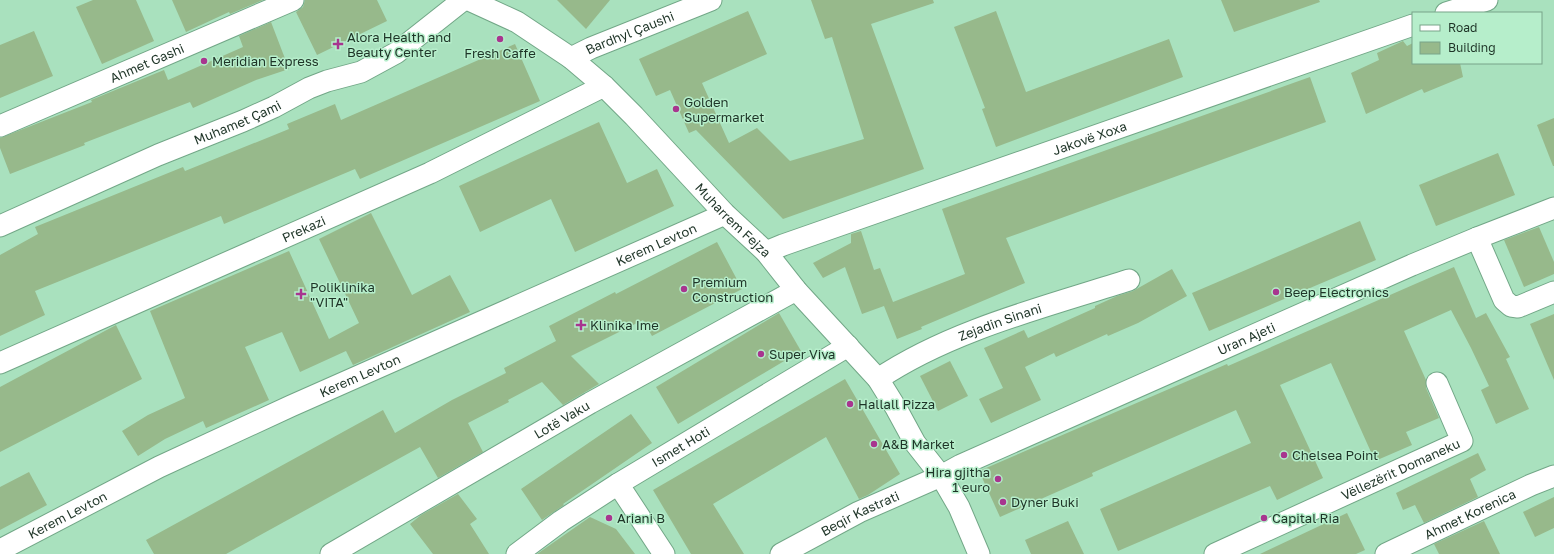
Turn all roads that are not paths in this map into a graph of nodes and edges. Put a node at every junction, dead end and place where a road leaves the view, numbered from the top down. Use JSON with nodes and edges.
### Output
{"nodes":[{"id":1,"x":293,"y":0,"type":"edge"},
{"id":2,"x":463,"y":0,"type":"edge"},
{"id":3,"x":469,"y":0,"type":"edge"},
{"id":4,"x":711,"y":0,"type":"edge"},
{"id":5,"x":1487,"y":0,"type":"edge"},
{"id":6,"x":1449,"y":12,"type":"edge"},
{"id":7,"x":1412,"y":24,"type":"edge"},
{"id":8,"x":571,"y":58,"type":"junction"},
{"id":9,"x":604,"y":86,"type":"junction"},
{"id":10,"x":0,"y":126,"type":"edge"},
{"id":11,"x":1554,"y":208,"type":"edge"},
{"id":12,"x":725,"y":214,"type":"junction"},
{"id":13,"x":0,"y":226,"type":"edge"},
{"id":14,"x":1477,"y":238,"type":"junction"},
{"id":15,"x":766,"y":252,"type":"junction"},
{"id":16,"x":1129,"y":280,"type":"dead end"},
{"id":17,"x":796,"y":290,"type":"junction"},
{"id":18,"x":1554,"y":292,"type":"edge"},
{"id":19,"x":848,"y":346,"type":"junction"},
{"id":20,"x":0,"y":363,"type":"edge"},
{"id":21,"x":878,"y":379,"type":"junction"},
{"id":22,"x":1437,"y":383,"type":"dead end"},
{"id":23,"x":941,"y":476,"type":"junction"},
{"id":24,"x":1554,"y":476,"type":"edge"},
{"id":25,"x":618,"y":484,"type":"junction"},
{"id":26,"x":0,"y":550,"type":"edge"},
{"id":27,"x":331,"y":554,"type":"edge"},
{"id":28,"x":517,"y":554,"type":"edge"},
{"id":29,"x":664,"y":554,"type":"edge"},
{"id":30,"x":781,"y":554,"type":"edge"},
{"id":31,"x":980,"y":554,"type":"edge"},
{"id":32,"x":1215,"y":554,"type":"edge"},
{"id":33,"x":1386,"y":554,"type":"edge"}],
"edges":[{"from":1,"to":10,"type":"street","name":"Ahmet Gashi"},
{"from":2,"to":13,"type":"street","name":"Muhamet Çami"},
{"from":3,"to":8,"type":"street","name":"Muharrem Fejza"},
{"from":4,"to":8,"type":"street","name":"Bardhyl Çaushi"},
{"from":5,"to":6,"type":"street"},
{"from":7,"to":15,"type":"street","name":"Jakovë Xoxa"},
{"from":8,"to":9,"type":"street","name":"Muharrem Fejza"},
{"from":9,"to":12,"type":"street","name":"Muharrem Fejza"},
{"from":9,"to":20,"type":"street","name":"Prekazi"},
{"from":11,"to":14,"type":"street","name":"Uran Ajeti"},
{"from":12,"to":15,"type":"street","name":"Muharrem Fejza"},
{"from":12,"to":26,"type":"street","name":"Kerem Levton"},
{"from":14,"to":18,"type":"street"},
{"from":14,"to":23,"type":"street","name":"Uran Ajeti"},
{"from":15,"to":17,"type":"street","name":"Muharrem Fejza"},
{"from":16,"to":21,"type":"street","name":"Zejadin Sinani"},
{"from":17,"to":19,"type":"street","name":"Muharrem Fejza"},
{"from":17,"to":27,"type":"street","name":"Lotë Vaku"},
{"from":19,"to":21,"type":"street","name":"Muharrem Fejza"},
{"from":19,"to":25,"type":"street","name":"Ismet Hoti"},
{"from":21,"to":23,"type":"street","name":"Muharrem Fejza"},
{"from":22,"to":32,"type":"street","name":"Vëllezërit Domaneku"},
{"from":23,"to":30,"type":"street","name":"Beqir Kastrati"},
{"from":23,"to":31,"type":"street","name":"Muharrem Fejza"},
{"from":24,"to":33,"type":"street","name":"Ahmet Korenica"},
{"from":25,"to":28,"type":"street","name":"Ismet Hoti"},
{"from":25,"to":29,"type":"street"}]}
